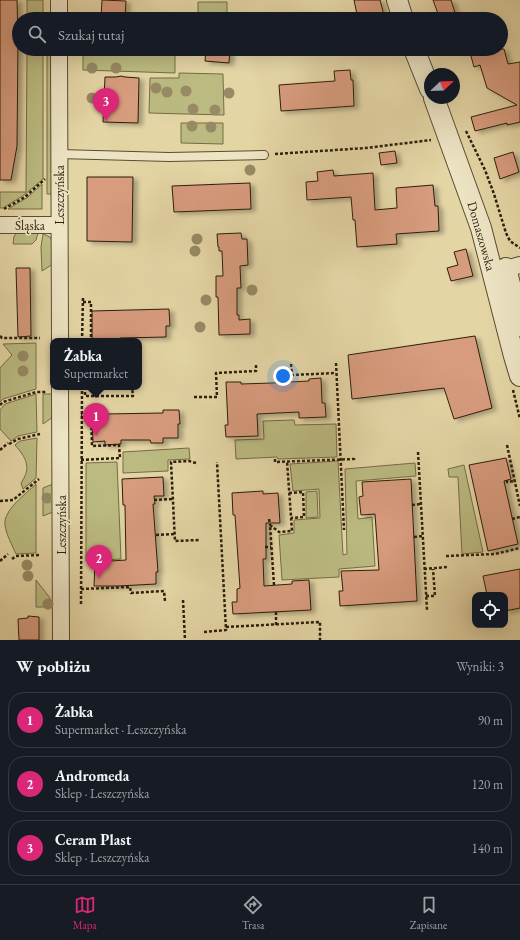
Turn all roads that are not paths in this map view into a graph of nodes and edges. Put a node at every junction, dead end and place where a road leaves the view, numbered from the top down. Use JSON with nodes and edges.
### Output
{"nodes":[{"id":1,"x":59,"y":0,"type":"edge"},
{"id":2,"x":397,"y":0,"type":"edge"},
{"id":3,"x":59,"y":12,"type":"edge"},
{"id":4,"x":401,"y":12,"type":"edge"},
{"id":5,"x":59,"y":56,"type":"edge"},
{"id":6,"x":417,"y":56,"type":"edge"},
{"id":7,"x":424,"y":73,"type":"edge"},
{"id":8,"x":436,"y":104,"type":"edge"},
{"id":9,"x":60,"y":154,"type":"junction"},
{"id":10,"x":264,"y":155,"type":"road end"},
{"id":11,"x":1,"y":218,"type":"edge"},
{"id":12,"x":60,"y":225,"type":"junction"},
{"id":13,"x":506,"y":269,"type":"edge"},
{"id":14,"x":60,"y":338,"type":"edge"},
{"id":15,"x":520,"y":342,"type":"edge"},
{"id":16,"x":520,"y":376,"type":"edge"},
{"id":17,"x":60,"y":390,"type":"edge"},
{"id":18,"x":61,"y":640,"type":"edge"}],
"edges":[{"from":1,"to":3,"type":"street"},
{"from":2,"to":4,"type":"street"},
{"from":5,"to":9,"type":"street","name":"Leszczyńska"},
{"from":6,"to":7,"type":"street","name":"Domaszowska"},
{"from":8,"to":13,"type":"street","name":"Domaszowska"},
{"from":9,"to":10,"type":"lane"},
{"from":9,"to":12,"type":"street","name":"Leszczyńska"},
{"from":11,"to":12,"type":"street","name":"Śląska"},
{"from":12,"to":14,"type":"street","name":"Leszczyńska"},
{"from":13,"to":15,"type":"street","name":"Domaszowska"},
{"from":13,"to":16,"type":"street","name":"Domaszowska"},
{"from":17,"to":18,"type":"street","name":"Leszczyńska"}]}
